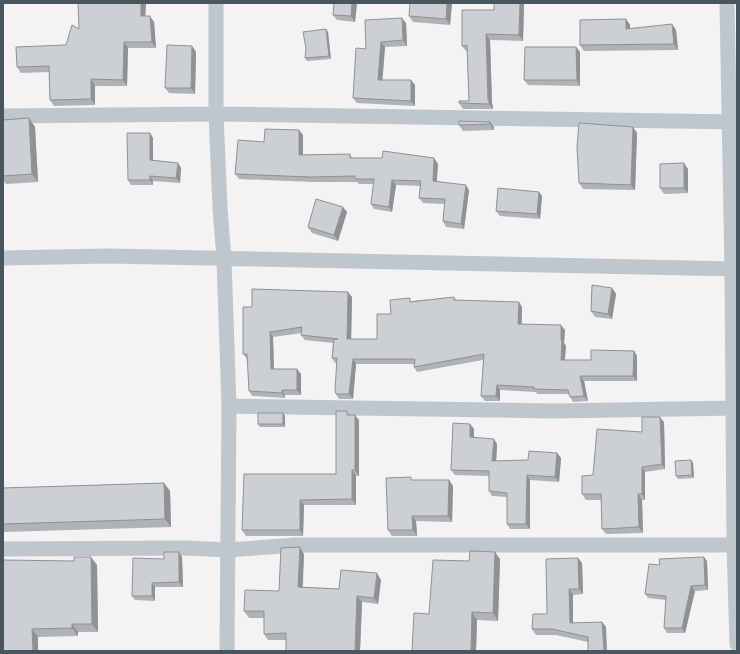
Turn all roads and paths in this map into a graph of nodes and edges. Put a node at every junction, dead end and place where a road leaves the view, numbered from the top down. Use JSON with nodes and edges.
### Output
{"nodes":[{"id":1,"x":216,"y":3,"type":"edge"},
{"id":2,"x":727,"y":3,"type":"edge"},
{"id":3,"x":216,"y":114,"type":"junction"},
{"id":4,"x":3,"y":116,"type":"edge"},
{"id":5,"x":734,"y":122,"type":"edge"},
{"id":6,"x":3,"y":258,"type":"edge"},
{"id":7,"x":224,"y":259,"type":"junction"},
{"id":8,"x":735,"y":269,"type":"edge"},
{"id":9,"x":229,"y":406,"type":"junction"},
{"id":10,"x":735,"y":408,"type":"edge"},
{"id":11,"x":735,"y":545,"type":"edge"},
{"id":12,"x":3,"y":549,"type":"edge"},
{"id":13,"x":228,"y":550,"type":"junction"},
{"id":14,"x":737,"y":644,"type":"edge"},
{"id":15,"x":227,"y":651,"type":"edge"}],
"edges":[{"from":1,"to":3,"type":"street"},
{"from":2,"to":5,"type":"street"},
{"from":3,"to":4,"type":"street"},
{"from":3,"to":5,"type":"street"},
{"from":3,"to":7,"type":"street"},
{"from":5,"to":8,"type":"street"},
{"from":6,"to":7,"type":"street"},
{"from":7,"to":8,"type":"street"},
{"from":7,"to":9,"type":"street"},
{"from":8,"to":10,"type":"street"},
{"from":9,"to":10,"type":"street"},
{"from":9,"to":13,"type":"street"},
{"from":10,"to":11,"type":"street"},
{"from":11,"to":13,"type":"street"},
{"from":11,"to":14,"type":"street"},
{"from":12,"to":13,"type":"street"},
{"from":13,"to":15,"type":"street"}]}
